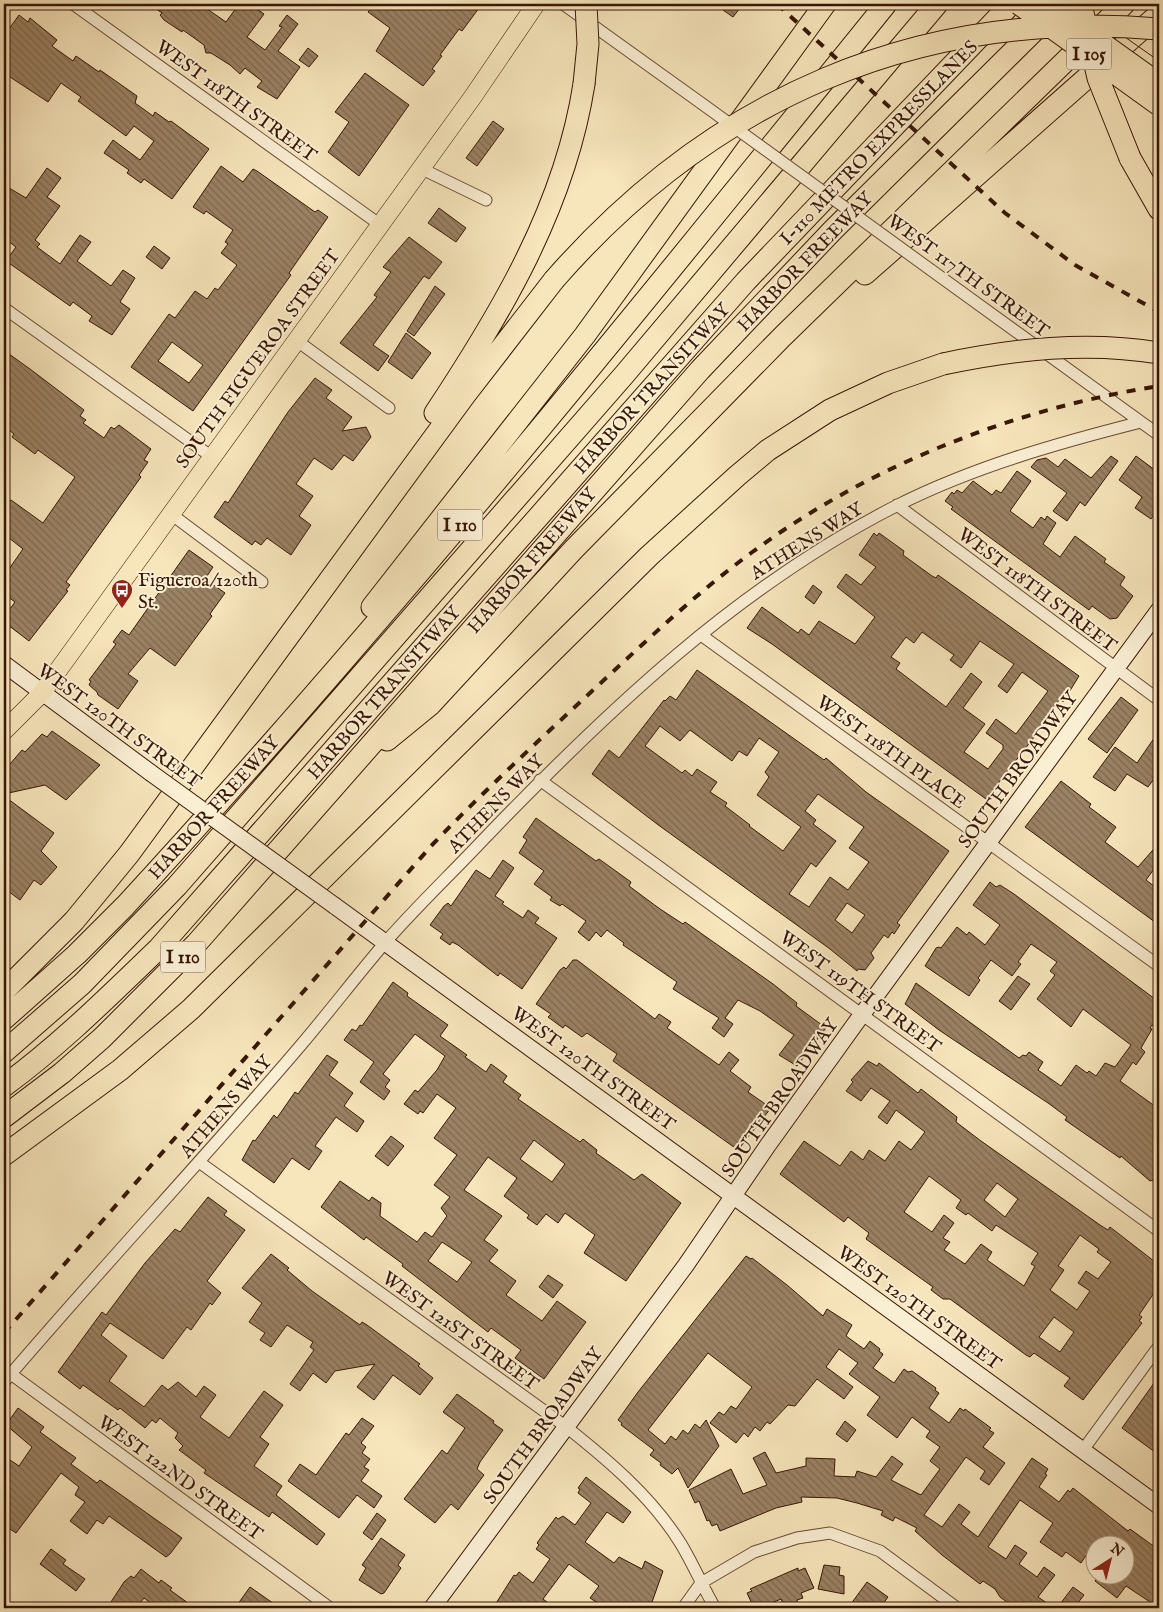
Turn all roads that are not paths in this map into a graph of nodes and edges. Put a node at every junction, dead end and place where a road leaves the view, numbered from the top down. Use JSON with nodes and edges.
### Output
{"nodes":[{"id":1,"x":73,"y":4,"type":"edge"},
{"id":2,"x":536,"y":4,"type":"edge"},
{"id":3,"x":562,"y":4,"type":"edge"},
{"id":4,"x":586,"y":4,"type":"edge"},
{"id":5,"x":825,"y":4,"type":"edge"},
{"id":6,"x":886,"y":4,"type":"edge"},
{"id":7,"x":937,"y":4,"type":"edge"},
{"id":8,"x":1011,"y":4,"type":"edge"},
{"id":9,"x":1019,"y":4,"type":"edge"},
{"id":10,"x":1047,"y":4,"type":"edge"},
{"id":11,"x":1062,"y":4,"type":"edge"},
{"id":12,"x":1081,"y":4,"type":"edge"},
{"id":13,"x":1124,"y":4,"type":"edge"},
{"id":14,"x":1159,"y":14,"type":"edge"},
{"id":15,"x":1159,"y":29,"type":"edge"},
{"id":16,"x":1159,"y":84,"type":"edge"},
{"id":17,"x":1159,"y":105,"type":"edge"},
{"id":18,"x":420,"y":168,"type":"junction"},
{"id":19,"x":486,"y":200,"type":"dead end"},
{"id":20,"x":1159,"y":209,"type":"edge"},
{"id":21,"x":380,"y":224,"type":"junction"},
{"id":22,"x":706,"y":279,"type":"joint"},
{"id":23,"x":746,"y":281,"type":"joint"},
{"id":24,"x":4,"y":308,"type":"edge"},
{"id":25,"x":296,"y":340,"type":"junction"},
{"id":26,"x":1159,"y":353,"type":"edge"},
{"id":27,"x":719,"y":403,"type":"junction"},
{"id":28,"x":388,"y":408,"type":"dead end"},
{"id":29,"x":1141,"y":422,"type":"junction"},
{"id":30,"x":1159,"y":435,"type":"edge"},
{"id":31,"x":212,"y":457,"type":"junction"},
{"id":32,"x":897,"y":506,"type":"junction"},
{"id":33,"x":171,"y":514,"type":"junction"},
{"id":34,"x":262,"y":582,"type":"dead end"},
{"id":35,"x":1159,"y":610,"type":"edge"},
{"id":36,"x":701,"y":635,"type":"junction"},
{"id":37,"x":277,"y":651,"type":"junction"},
{"id":38,"x":4,"y":664,"type":"edge"},
{"id":39,"x":1116,"y":669,"type":"junction"},
{"id":40,"x":41,"y":694,"type":"junction"},
{"id":41,"x":1159,"y":700,"type":"edge"},
{"id":42,"x":4,"y":731,"type":"edge"},
{"id":43,"x":343,"y":776,"type":"junction"},
{"id":44,"x":540,"y":780,"type":"junction"},
{"id":45,"x":233,"y":784,"type":"junction"},
{"id":46,"x":988,"y":842,"type":"junction"},
{"id":47,"x":386,"y":942,"type":"junction"},
{"id":48,"x":1159,"y":966,"type":"edge"},
{"id":49,"x":4,"y":991,"type":"edge"},
{"id":50,"x":863,"y":1014,"type":"junction"},
{"id":51,"x":4,"y":1019,"type":"edge"},
{"id":52,"x":4,"y":1052,"type":"edge"},
{"id":53,"x":4,"y":1086,"type":"edge"},
{"id":54,"x":4,"y":1117,"type":"edge"},
{"id":55,"x":4,"y":1155,"type":"edge"},
{"id":56,"x":199,"y":1162,"type":"junction"},
{"id":57,"x":734,"y":1195,"type":"junction"},
{"id":58,"x":1159,"y":1231,"type":"edge"},
{"id":59,"x":1159,"y":1346,"type":"edge"},
{"id":60,"x":7,"y":1378,"type":"edge"},
{"id":61,"x":565,"y":1426,"type":"junction"},
{"id":62,"x":1083,"y":1450,"type":"junction"},
{"id":63,"x":1159,"y":1506,"type":"edge"},
{"id":64,"x":701,"y":1583,"type":"junction"},
{"id":65,"x":330,"y":1608,"type":"edge"},
{"id":66,"x":432,"y":1608,"type":"edge"},
{"id":67,"x":683,"y":1608,"type":"edge"},
{"id":68,"x":715,"y":1608,"type":"edge"},
{"id":69,"x":957,"y":1608,"type":"edge"}],
"edges":[{"from":1,"to":21,"type":"street","name":"WEST 118TH STREET"},
{"from":2,"to":18,"type":"main road","name":"SOUTH FIGUEROA STREET"},
{"from":3,"to":29,"type":"street","name":"WEST 117TH STREET","bridge":true},
{"from":4,"to":37,"type":"highway","bridge":true},
{"from":5,"to":45,"type":"highway"},
{"from":6,"to":45,"type":"highway","name":"HARBOR FREEWAY","number":"I 110"},
{"from":7,"to":22,"type":"highway","name":"I-110 METRO EXPRESSLANES"},
{"from":8,"to":23,"type":"highway","name":"I-110 METRO EXPRESSLANES"},
{"from":9,"to":17,"type":"highway","number":"I 105","bridge":true},
{"from":10,"to":16,"type":"highway","bridge":true},
{"from":11,"to":43,"type":"highway","name":"HARBOR FREEWAY","number":"I 110"},
{"from":12,"to":20,"type":"highway","bridge":true},
{"from":13,"to":27,"type":"highway"},
{"from":14,"to":27,"type":"highway"},
{"from":15,"to":37,"type":"highway","bridge":true},
{"from":18,"to":19,"type":"street"},
{"from":18,"to":21,"type":"main road","name":"SOUTH FIGUEROA STREET"},
{"from":21,"to":25,"type":"main road","name":"SOUTH FIGUEROA STREET"},
{"from":22,"to":52,"type":"highway","name":"HARBOR TRANSITWAY"},
{"from":23,"to":53,"type":"highway","name":"HARBOR TRANSITWAY"},
{"from":24,"to":31,"type":"street"},
{"from":25,"to":28,"type":"street"},
{"from":25,"to":31,"type":"main road","name":"SOUTH FIGUEROA STREET"},
{"from":26,"to":55,"type":"highway","bridge":true},
{"from":27,"to":43,"type":"highway"},
{"from":29,"to":30,"type":"street","name":"WEST 117TH STREET"},
{"from":29,"to":32,"type":"street","name":"ATHENS WAY"},
{"from":31,"to":33,"type":"main road","name":"SOUTH FIGUEROA STREET"},
{"from":32,"to":36,"type":"street","name":"ATHENS WAY"},
{"from":32,"to":39,"type":"street","name":"WEST 118TH STREET"},
{"from":33,"to":34,"type":"street"},
{"from":33,"to":40,"type":"main road","name":"SOUTH FIGUEROA STREET"},
{"from":35,"to":39,"type":"street","name":"SOUTH BROADWAY"},
{"from":36,"to":44,"type":"street","name":"ATHENS WAY"},
{"from":36,"to":46,"type":"street","name":"WEST 118TH PLACE"},
{"from":37,"to":49,"type":"highway"},
{"from":38,"to":40,"type":"street","name":"WEST 120TH STREET"},
{"from":39,"to":41,"type":"street","name":"WEST 118TH STREET"},
{"from":39,"to":46,"type":"street","name":"SOUTH BROADWAY"},
{"from":40,"to":42,"type":"main road","name":"SOUTH FIGUEROA STREET"},
{"from":40,"to":47,"type":"street","name":"WEST 120TH STREET","bridge":true},
{"from":43,"to":54,"type":"highway","name":"HARBOR FREEWAY","number":"I 110"},
{"from":44,"to":47,"type":"street","name":"ATHENS WAY"},
{"from":44,"to":50,"type":"street","name":"WEST 119TH STREET"},
{"from":45,"to":51,"type":"highway","name":"HARBOR FREEWAY","number":"I 110"},
{"from":46,"to":48,"type":"street","name":"WEST 118TH PLACE"},
{"from":46,"to":50,"type":"street","name":"SOUTH BROADWAY"},
{"from":47,"to":56,"type":"street","name":"ATHENS WAY"},
{"from":47,"to":57,"type":"street","name":"WEST 120TH STREET"},
{"from":50,"to":57,"type":"street","name":"SOUTH BROADWAY"},
{"from":50,"to":58,"type":"street","name":"WEST 119TH STREET"},
{"from":56,"to":60,"type":"street","name":"ATHENS WAY"},
{"from":56,"to":61,"type":"street","name":"WEST 121ST STREET"},
{"from":57,"to":61,"type":"street","name":"SOUTH BROADWAY"},
{"from":57,"to":62,"type":"street","name":"WEST 120TH STREET"},
{"from":59,"to":62,"type":"street"},
{"from":60,"to":65,"type":"street","name":"WEST 122ND STREET"},
{"from":61,"to":64,"type":"street","name":"WEST 121ST STREET"},
{"from":61,"to":66,"type":"street","name":"SOUTH BROADWAY"},
{"from":62,"to":63,"type":"street","name":"WEST 120TH STREET"},
{"from":64,"to":67,"type":"street"},
{"from":64,"to":68,"type":"street","name":"WEST 121ST STREET"},
{"from":64,"to":69,"type":"street"}]}
